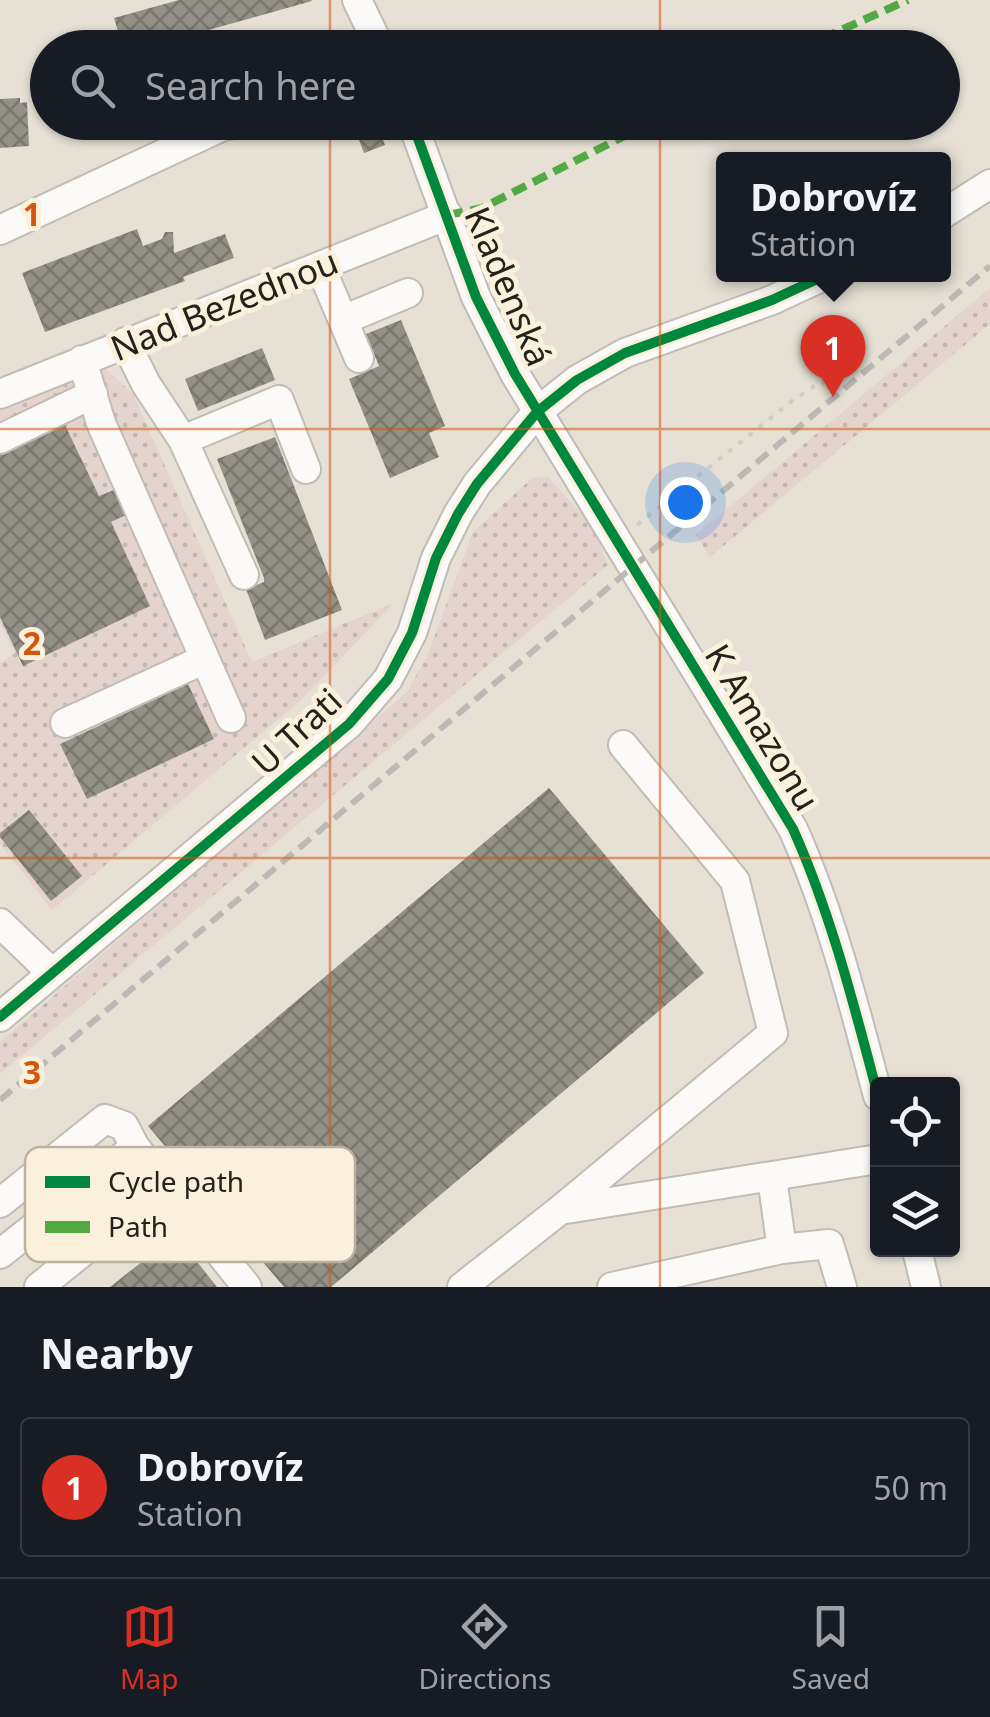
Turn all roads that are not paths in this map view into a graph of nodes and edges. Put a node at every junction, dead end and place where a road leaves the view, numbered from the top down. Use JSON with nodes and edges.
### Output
{"nodes":[{"id":1,"x":356,"y":0,"type":"edge"},
{"id":2,"x":371,"y":30,"type":"edge"},
{"id":3,"x":193,"y":140,"type":"edge"},
{"id":4,"x":419,"y":140,"type":"edge"},
{"id":5,"x":990,"y":184,"type":"edge"},
{"id":6,"x":951,"y":209,"type":"edge"},
{"id":7,"x":448,"y":215,"type":"junction"},
{"id":8,"x":0,"y":230,"type":"edge"},
{"id":9,"x":320,"y":266,"type":"junction"},
{"id":10,"x":811,"y":282,"type":"edge"},
{"id":11,"x":408,"y":294,"type":"dead end"},
{"id":12,"x":343,"y":320,"type":"junction"},
{"id":13,"x":126,"y":342,"type":"junction"},
{"id":14,"x":359,"y":358,"type":"dead end"},
{"id":15,"x":82,"y":360,"type":"junction"},
{"id":16,"x":0,"y":394,"type":"edge"},
{"id":17,"x":93,"y":394,"type":"junction"},
{"id":18,"x":537,"y":412,"type":"junction"},
{"id":19,"x":0,"y":438,"type":"edge"},
{"id":20,"x":182,"y":440,"type":"junction"},
{"id":21,"x":306,"y":469,"type":"dead end"},
{"id":22,"x":632,"y":568,"type":"joint"},
{"id":23,"x":244,"y":575,"type":"dead end"},
{"id":24,"x":205,"y":659,"type":"junction"},
{"id":25,"x":231,"y":718,"type":"dead end"},
{"id":26,"x":65,"y":723,"type":"dead end"},
{"id":27,"x":624,"y":745,"type":"dead end"},
{"id":28,"x":0,"y":924,"type":"edge"},
{"id":29,"x":52,"y":974,"type":"junction"},
{"id":30,"x":0,"y":1017,"type":"edge"},
{"id":31,"x":873,"y":1077,"type":"edge"},
{"id":32,"x":70,"y":1147,"type":"edge"},
{"id":33,"x":135,"y":1147,"type":"edge"},
{"id":34,"x":870,"y":1160,"type":"edge"},
{"id":35,"x":772,"y":1178,"type":"junction"},
{"id":36,"x":25,"y":1183,"type":"edge"},
{"id":37,"x":0,"y":1203,"type":"edge"},
{"id":38,"x":560,"y":1210,"type":"junction"},
{"id":39,"x":25,"y":1234,"type":"edge"},
{"id":40,"x":782,"y":1249,"type":"junction"},
{"id":41,"x":0,"y":1254,"type":"edge"},
{"id":42,"x":919,"y":1257,"type":"edge"},
{"id":43,"x":70,"y":1262,"type":"edge"},
{"id":44,"x":227,"y":1262,"type":"edge"},
{"id":45,"x":39,"y":1287,"type":"edge"},
{"id":46,"x":247,"y":1287,"type":"edge"},
{"id":47,"x":462,"y":1287,"type":"edge"},
{"id":48,"x":612,"y":1287,"type":"edge"},
{"id":49,"x":842,"y":1287,"type":"edge"},
{"id":50,"x":926,"y":1287,"type":"edge"}],
"edges":[{"from":1,"to":2,"type":"street"},
{"from":3,"to":8,"type":"street"},
{"from":4,"to":7,"type":"street","name":"Kladenská"},
{"from":5,"to":6,"type":"street"},
{"from":7,"to":9,"type":"street","name":"Nad Bezednou"},
{"from":7,"to":18,"type":"street","name":"Kladenská"},
{"from":9,"to":12,"type":"street"},
{"from":9,"to":13,"type":"street","name":"Nad Bezednou"},
{"from":10,"to":18,"type":"street","name":"U Trati"},
{"from":11,"to":12,"type":"street"},
{"from":12,"to":14,"type":"street"},
{"from":13,"to":15,"type":"street","name":"Nad Bezednou"},
{"from":13,"to":20,"type":"street"},
{"from":15,"to":16,"type":"street","name":"Nad Bezednou"},
{"from":15,"to":17,"type":"street"},
{"from":17,"to":19,"type":"street"},
{"from":17,"to":24,"type":"street"},
{"from":18,"to":22,"type":"street","name":"Kladenská"},
{"from":18,"to":29,"type":"street","name":"U Trati"},
{"from":20,"to":21,"type":"street"},
{"from":20,"to":23,"type":"street"},
{"from":22,"to":31,"type":"street","name":"K Amazonu"},
{"from":24,"to":25,"type":"street"},
{"from":24,"to":26,"type":"street"},
{"from":27,"to":38,"type":"street"},
{"from":28,"to":29,"type":"street"},
{"from":29,"to":30,"type":"street","name":"U Trati"},
{"from":32,"to":33,"type":"street"},
{"from":34,"to":35,"type":"street"},
{"from":35,"to":38,"type":"street"},
{"from":35,"to":40,"type":"street"},
{"from":36,"to":37,"type":"street"},
{"from":38,"to":47,"type":"street"},
{"from":39,"to":41,"type":"street"},
{"from":40,"to":48,"type":"street"},
{"from":40,"to":49,"type":"street"},
{"from":42,"to":50,"type":"street"},
{"from":43,"to":45,"type":"street"},
{"from":44,"to":46,"type":"street"}]}
